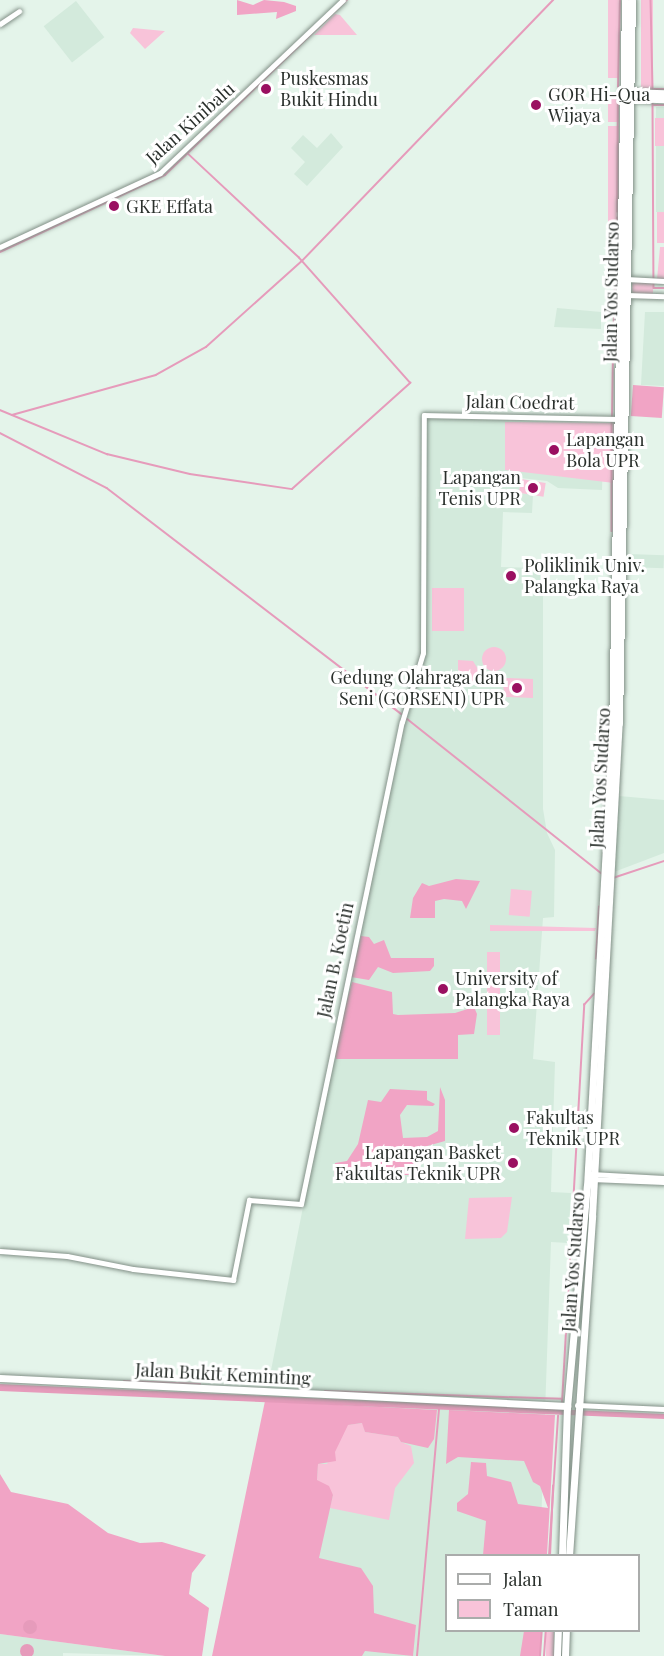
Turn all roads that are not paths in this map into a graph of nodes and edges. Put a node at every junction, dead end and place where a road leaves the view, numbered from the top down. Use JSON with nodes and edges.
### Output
{"nodes":[{"id":1,"x":343,"y":0,"type":"edge"},
{"id":2,"x":628,"y":1,"type":"edge"},
{"id":3,"x":19,"y":11,"type":"dead end"},
{"id":4,"x":0,"y":24,"type":"edge"},
{"id":5,"x":664,"y":93,"type":"edge"},
{"id":6,"x":626,"y":95,"type":"junction"},
{"id":7,"x":653,"y":96,"type":"junction"},
{"id":8,"x":664,"y":99,"type":"edge"},
{"id":9,"x":625,"y":166,"type":"junction"},
{"id":10,"x":0,"y":247,"type":"edge"},
{"id":11,"x":626,"y":279,"type":"junction"},
{"id":12,"x":664,"y":280,"type":"edge"},
{"id":13,"x":626,"y":295,"type":"junction"},
{"id":14,"x":664,"y":296,"type":"edge"},
{"id":15,"x":621,"y":352,"type":"junction"},
{"id":16,"x":616,"y":419,"type":"junction"},
{"id":17,"x":405,"y":712,"type":"joint"},
{"id":18,"x":615,"y":714,"type":"junction"},
{"id":19,"x":590,"y":1177,"type":"junction"},
{"id":20,"x":664,"y":1180,"type":"edge"},
{"id":21,"x":0,"y":1251,"type":"edge"},
{"id":22,"x":578,"y":1346,"type":"junction"},
{"id":23,"x":0,"y":1378,"type":"edge"},
{"id":24,"x":564,"y":1406,"type":"junction"},
{"id":25,"x":577,"y":1407,"type":"junction"},
{"id":26,"x":664,"y":1409,"type":"edge"},
{"id":27,"x":569,"y":1474,"type":"junction"},
{"id":28,"x":562,"y":1554,"type":"edge"},
{"id":29,"x":568,"y":1554,"type":"edge"},
{"id":30,"x":558,"y":1632,"type":"edge"},
{"id":31,"x":566,"y":1632,"type":"edge"},
{"id":32,"x":557,"y":1656,"type":"edge"},
{"id":33,"x":565,"y":1656,"type":"edge"}],
"edges":[{"from":1,"to":10,"type":"street","name":"Jalan Kinibalu"},
{"from":2,"to":6,"type":"main road","name":"Jalan Yos Sudarso"},
{"from":3,"to":4,"type":"street"},
{"from":5,"to":7,"type":"main road"},
{"from":6,"to":7,"type":"main road"},
{"from":6,"to":9,"type":"main road","name":"Jalan Yos Sudarso"},
{"from":7,"to":8,"type":"main road"},
{"from":9,"to":11,"type":"main road","name":"Jalan Yos Sudarso"},
{"from":9,"to":15,"type":"main road","name":"Jalan Yos Sudarso"},
{"from":11,"to":12,"type":"street"},
{"from":11,"to":13,"type":"main road","name":"Jalan Yos Sudarso"},
{"from":13,"to":14,"type":"street"},
{"from":13,"to":15,"type":"main road","name":"Jalan Yos Sudarso"},
{"from":15,"to":16,"type":"main road","name":"Jalan Yos Sudarso"},
{"from":15,"to":18,"type":"main road","name":"Jalan Yos Sudarso"},
{"from":16,"to":17,"type":"street","name":"Jalan Coedrat"},
{"from":16,"to":18,"type":"main road","name":"Jalan Yos Sudarso"},
{"from":17,"to":21,"type":"street","name":"Jalan B. Koetin"},
{"from":18,"to":19,"type":"main road","name":"Jalan Yos Sudarso"},
{"from":19,"to":20,"type":"street"},
{"from":19,"to":22,"type":"main road","name":"Jalan Yos Sudarso"},
{"from":22,"to":24,"type":"main road","name":"Jalan Yos Sudarso"},
{"from":22,"to":25,"type":"main road","name":"Jalan Yos Sudarso"},
{"from":23,"to":24,"type":"main road","name":"Jalan Bukit Keminting"},
{"from":24,"to":27,"type":"main road","name":"Jalan Yos Sudarso"},
{"from":25,"to":26,"type":"street"},
{"from":25,"to":27,"type":"main road","name":"Jalan Yos Sudarso"},
{"from":27,"to":28,"type":"main road","name":"Jalan Yos Sudarso"},
{"from":27,"to":29,"type":"main road","name":"Jalan Yos Sudarso"},
{"from":30,"to":32,"type":"main road"},
{"from":31,"to":33,"type":"main road"}]}
